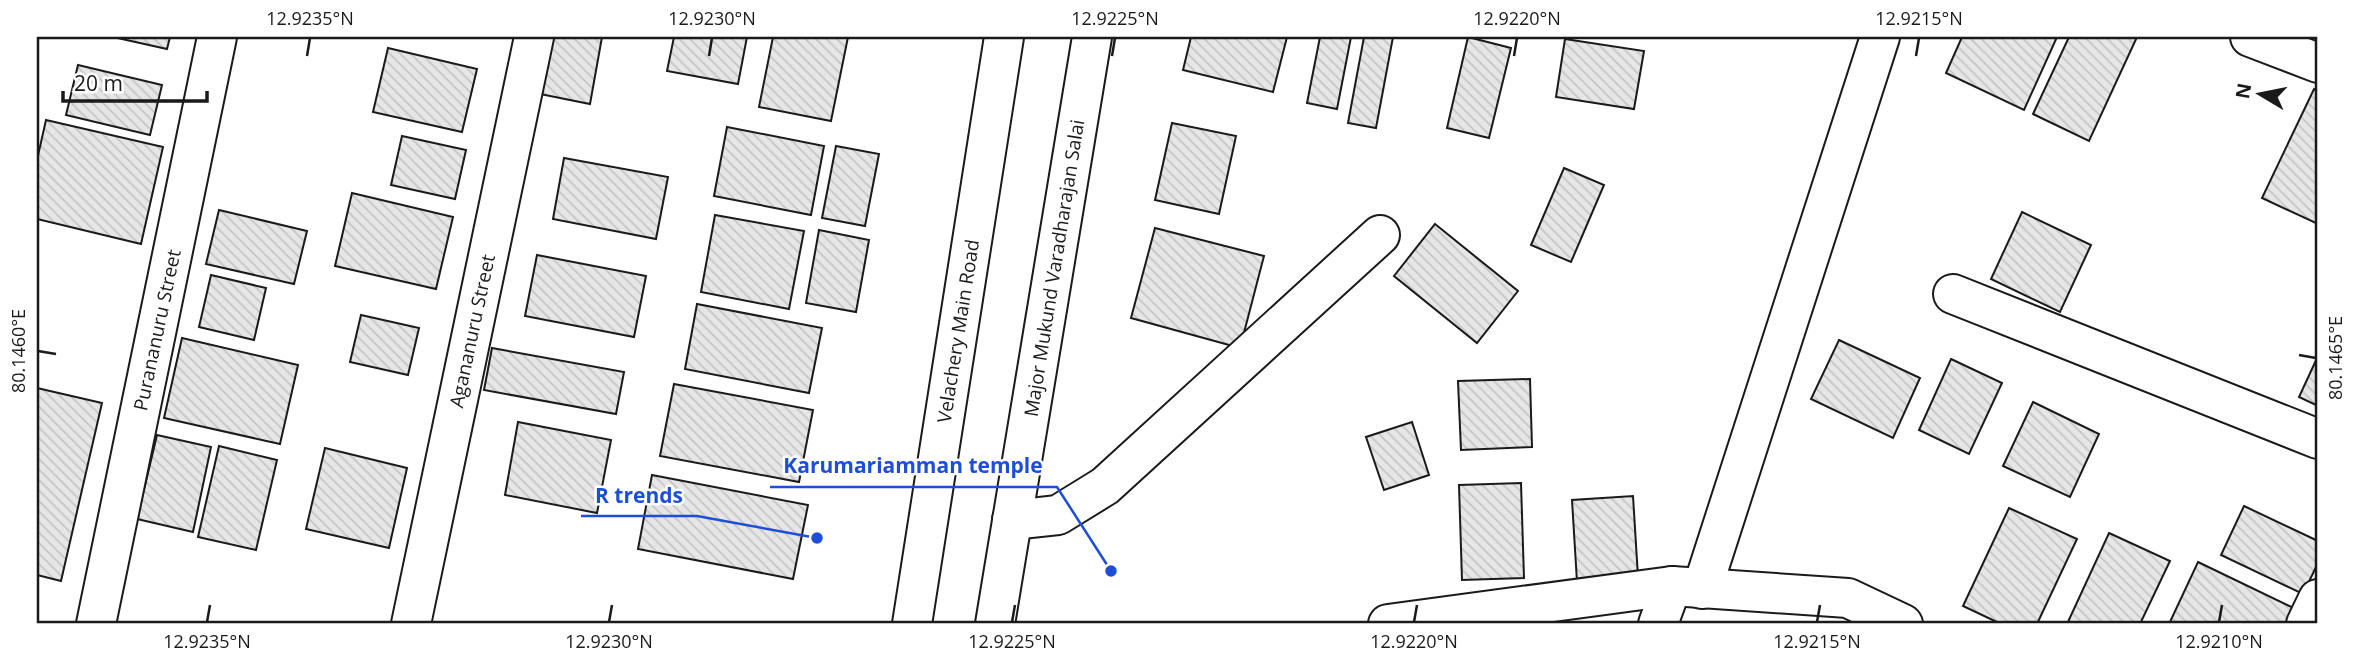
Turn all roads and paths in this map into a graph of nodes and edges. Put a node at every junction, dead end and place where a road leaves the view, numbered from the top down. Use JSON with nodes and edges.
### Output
{"nodes":[{"id":1,"x":217,"y":37,"type":"edge"},
{"id":2,"x":534,"y":37,"type":"edge"},
{"id":3,"x":1004,"y":37,"type":"edge"},
{"id":4,"x":1093,"y":37,"type":"edge"},
{"id":5,"x":1880,"y":37,"type":"edge"},
{"id":6,"x":2250,"y":37,"type":"edge"},
{"id":7,"x":2318,"y":63,"type":"edge"},
{"id":8,"x":1380,"y":235,"type":"dead end"},
{"id":9,"x":1953,"y":293,"type":"dead end"},
{"id":10,"x":2318,"y":439,"type":"edge"},
{"id":11,"x":1012,"y":520,"type":"junction"},
{"id":12,"x":1687,"y":587,"type":"junction"},
{"id":13,"x":2318,"y":599,"type":"edge"},
{"id":14,"x":96,"y":624,"type":"edge"},
{"id":15,"x":411,"y":624,"type":"edge"},
{"id":16,"x":912,"y":624,"type":"edge"},
{"id":17,"x":995,"y":624,"type":"edge"},
{"id":18,"x":1388,"y":624,"type":"edge"},
{"id":19,"x":1658,"y":624,"type":"edge"},
{"id":20,"x":1903,"y":624,"type":"edge"},
{"id":21,"x":2306,"y":624,"type":"edge"}],
"edges":[{"from":1,"to":14,"type":"street","name":"Purananuru Street"},
{"from":2,"to":15,"type":"street","name":"Agananuru Street"},
{"from":3,"to":16,"type":"street","name":"Velachery Main Road"},
{"from":4,"to":11,"type":"street","name":"Major Mukund Varadharajan Salai"},
{"from":5,"to":12,"type":"street"},
{"from":6,"to":7,"type":"street"},
{"from":8,"to":11,"type":"street"},
{"from":9,"to":10,"type":"street"},
{"from":11,"to":17,"type":"street","name":"Major Mukund Varadharajan Salai"},
{"from":12,"to":18,"type":"street"},
{"from":12,"to":19,"type":"street"},
{"from":12,"to":20,"type":"street"},
{"from":13,"to":21,"type":"street"}]}
